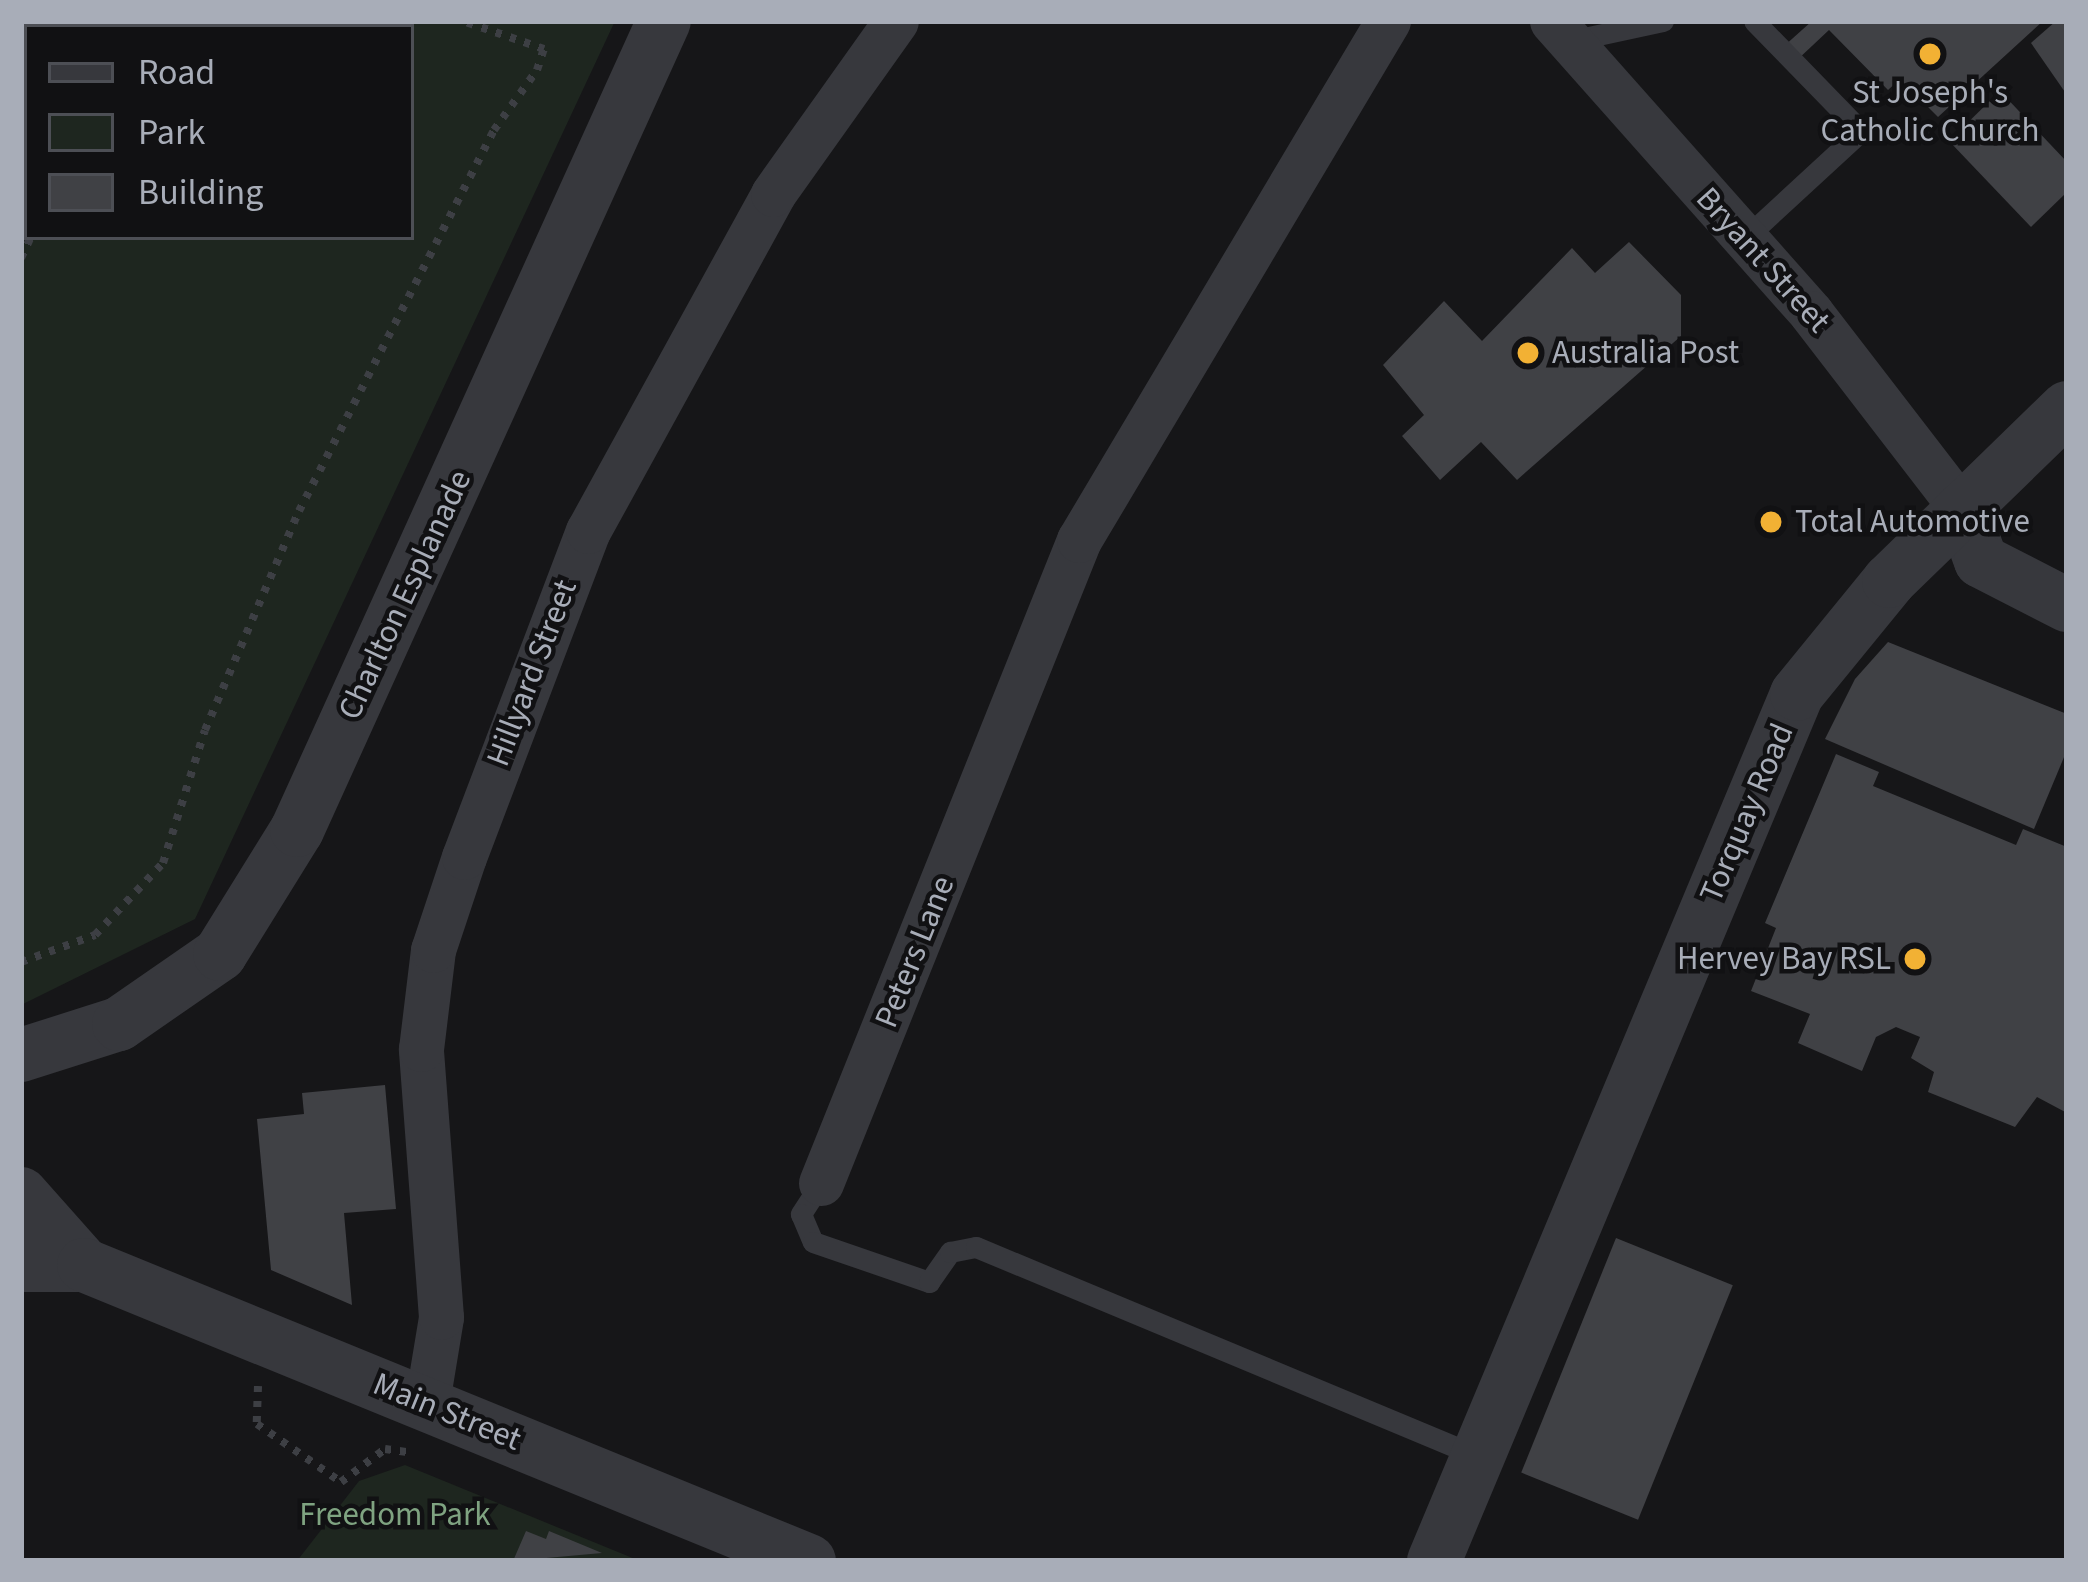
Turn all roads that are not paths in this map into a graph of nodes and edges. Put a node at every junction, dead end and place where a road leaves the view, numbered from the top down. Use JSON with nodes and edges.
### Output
{"nodes":[{"id":1,"x":664,"y":21,"type":"edge"},
{"id":2,"x":896,"y":21,"type":"edge"},
{"id":3,"x":1388,"y":21,"type":"edge"},
{"id":4,"x":1663,"y":21,"type":"edge"},
{"id":5,"x":1754,"y":21,"type":"edge"},
{"id":6,"x":1561,"y":31,"type":"edge"},
{"id":7,"x":1744,"y":239,"type":"junction"},
{"id":8,"x":2067,"y":408,"type":"edge"},
{"id":9,"x":1962,"y":509,"type":"junction"},
{"id":10,"x":2067,"y":605,"type":"edge"},
{"id":11,"x":21,"y":1055,"type":"edge"},
{"id":12,"x":821,"y":1183,"type":"joint"},
{"id":13,"x":21,"y":1194,"type":"edge"},
{"id":14,"x":21,"y":1265,"type":"edge"},
{"id":15,"x":84,"y":1265,"type":"junction"},
{"id":16,"x":425,"y":1428,"type":"junction"},
{"id":17,"x":1478,"y":1456,"type":"junction"},
{"id":18,"x":809,"y":1561,"type":"edge"},
{"id":19,"x":1434,"y":1561,"type":"edge"}],
"edges":[{"from":1,"to":11,"type":"street","name":"Charlton Esplanade"},
{"from":2,"to":16,"type":"street","name":"Hillyard Street"},
{"from":3,"to":12,"type":"street","name":"Peters Lane"},
{"from":4,"to":6,"type":"lane"},
{"from":5,"to":7,"type":"lane"},
{"from":6,"to":7,"type":"street","name":"Bryant Street"},
{"from":7,"to":9,"type":"street","name":"Bryant Street"},
{"from":8,"to":9,"type":"street","name":"Torquay Road"},
{"from":9,"to":10,"type":"street"},
{"from":9,"to":17,"type":"street","name":"Torquay Road"},
{"from":12,"to":17,"type":"lane","name":"Peters Lane"},
{"from":13,"to":15,"type":"street","name":"Main Street"},
{"from":14,"to":15,"type":"street","name":"Main Street"},
{"from":15,"to":16,"type":"street","name":"Main Street"},
{"from":16,"to":18,"type":"street","name":"Main Street"},
{"from":17,"to":19,"type":"street","name":"Torquay Road"}]}
